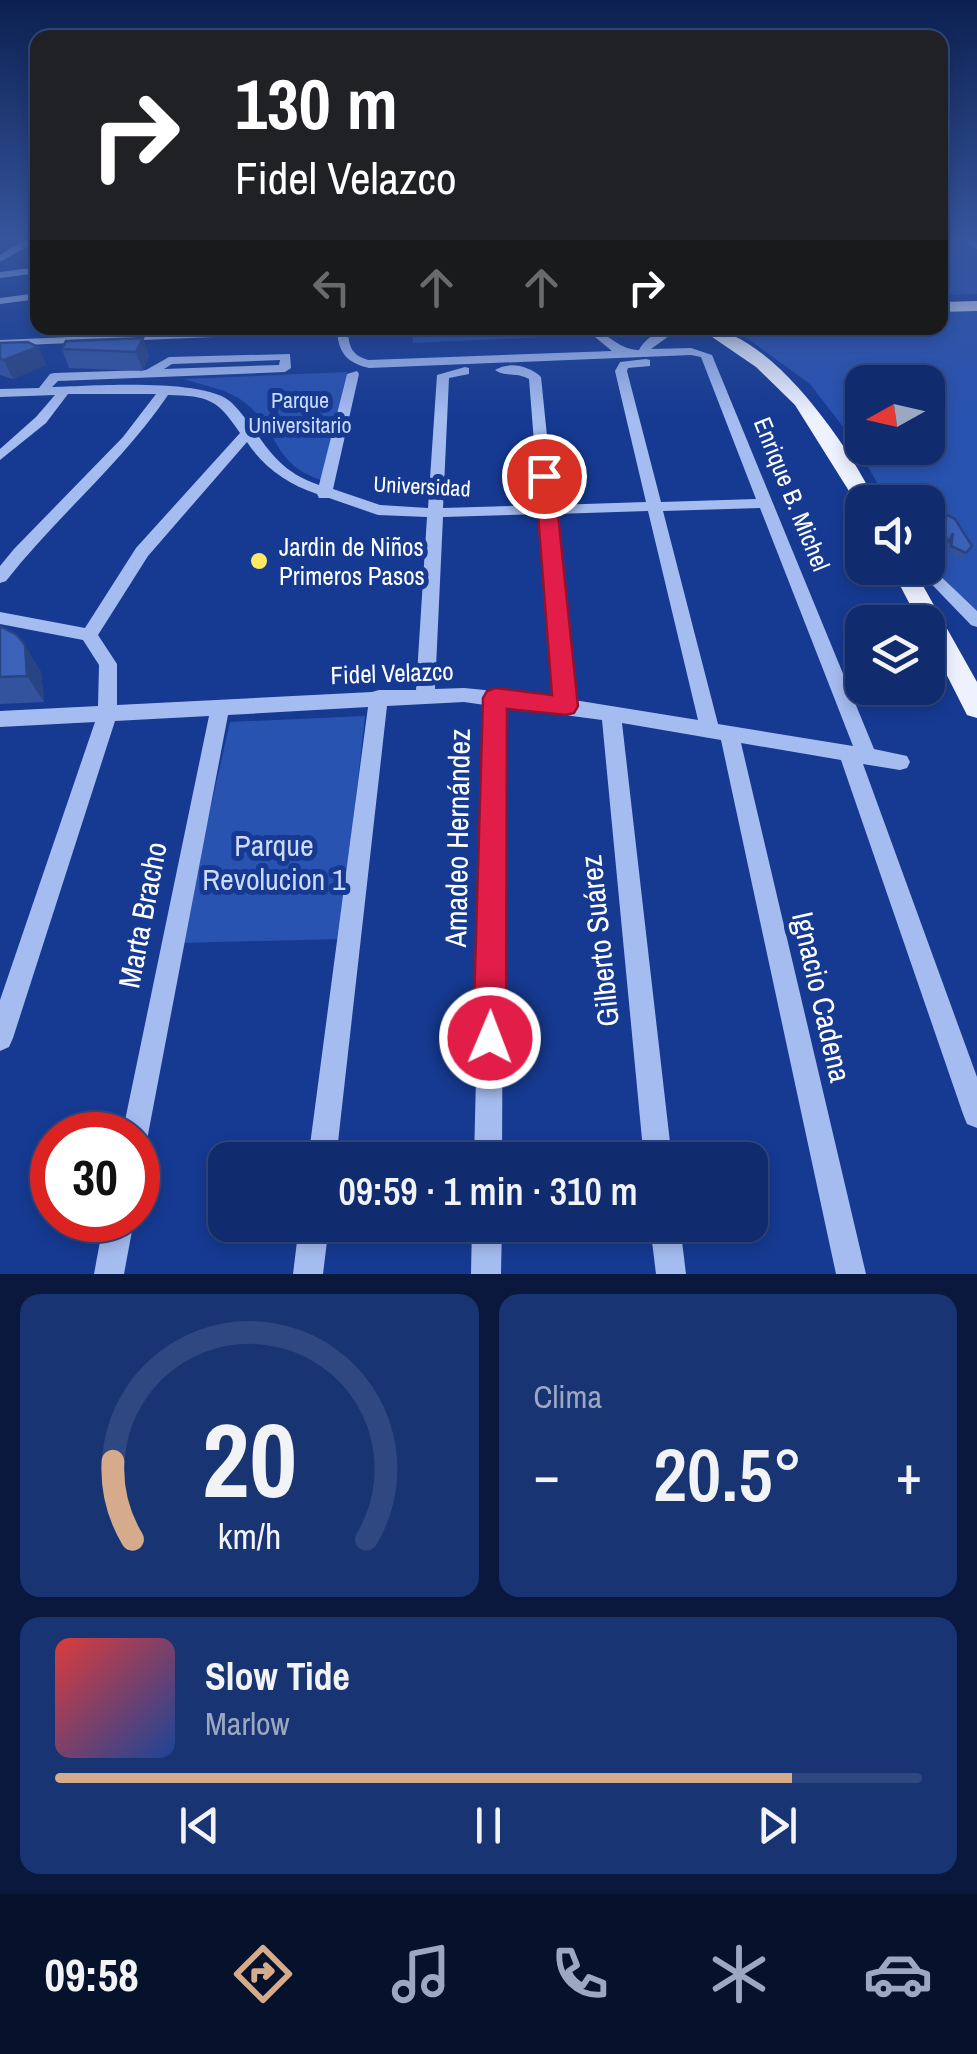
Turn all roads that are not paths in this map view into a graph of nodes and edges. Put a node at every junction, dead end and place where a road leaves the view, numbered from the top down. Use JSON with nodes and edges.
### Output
{"nodes":[{"id":1,"x":27,"y":297,"type":"edge"},
{"id":2,"x":0,"y":301,"type":"edge"},
{"id":3,"x":977,"y":306,"type":"edge"},
{"id":4,"x":948,"y":307,"type":"edge"},
{"id":5,"x":33,"y":335,"type":"edge"},
{"id":6,"x":88,"y":335,"type":"edge"},
{"id":7,"x":104,"y":335,"type":"edge"},
{"id":8,"x":343,"y":335,"type":"edge"},
{"id":9,"x":595,"y":335,"type":"edge"},
{"id":10,"x":663,"y":335,"type":"edge"},
{"id":11,"x":717,"y":335,"type":"edge"},
{"id":12,"x":730,"y":335,"type":"edge"},
{"id":13,"x":28,"y":342,"type":"junction"},
{"id":14,"x":0,"y":343,"type":"edge"},
{"id":15,"x":96,"y":352,"type":"edge"},
{"id":16,"x":643,"y":353,"type":"junction"},
{"id":17,"x":710,"y":362,"type":"junction"},
{"id":18,"x":623,"y":363,"type":"junction"},
{"id":19,"x":149,"y":372,"type":"junction"},
{"id":20,"x":353,"y":374,"type":"dead end"},
{"id":21,"x":166,"y":389,"type":"junction"},
{"id":22,"x":65,"y":390,"type":"junction"},
{"id":23,"x":43,"y":391,"type":"junction"},
{"id":24,"x":0,"y":393,"type":"edge"},
{"id":25,"x":248,"y":432,"type":"junction"},
{"id":26,"x":0,"y":456,"type":"edge"},
{"id":27,"x":856,"y":485,"type":"edge"},
{"id":28,"x":868,"y":485,"type":"edge"},
{"id":29,"x":324,"y":495,"type":"junction"},
{"id":30,"x":766,"y":503,"type":"junction"},
{"id":31,"x":658,"y":506,"type":"junction"},
{"id":32,"x":548,"y":509,"type":"junction"},
{"id":33,"x":436,"y":513,"type":"junction"},
{"id":34,"x":0,"y":578,"type":"edge"},
{"id":35,"x":911,"y":585,"type":"edge"},
{"id":36,"x":930,"y":585,"type":"edge"},
{"id":37,"x":939,"y":585,"type":"edge"},
{"id":38,"x":0,"y":618,"type":"edge"},
{"id":39,"x":977,"y":621,"type":"edge"},
{"id":40,"x":89,"y":635,"type":"junction"},
{"id":41,"x":977,"y":674,"type":"edge"},
{"id":42,"x":425,"y":696,"type":"junction"},
{"id":43,"x":379,"y":697,"type":"junction"},
{"id":44,"x":495,"y":698,"type":"junction"},
{"id":45,"x":566,"y":706,"type":"junction"},
{"id":46,"x":977,"y":706,"type":"edge"},
{"id":47,"x":220,"y":708,"type":"junction"},
{"id":48,"x":107,"y":714,"type":"junction"},
{"id":49,"x":611,"y":714,"type":"junction"},
{"id":50,"x":0,"y":720,"type":"edge"},
{"id":51,"x":719,"y":732,"type":"junction"},
{"id":52,"x":858,"y":756,"type":"junction"},
{"id":53,"x":900,"y":762,"type":"dead end"},
{"id":54,"x":0,"y":1038,"type":"edge"},
{"id":55,"x":141,"y":1112,"type":"edge"},
{"id":56,"x":977,"y":1114,"type":"edge"},
{"id":57,"x":324,"y":1142,"type":"edge"},
{"id":58,"x":488,"y":1142,"type":"edge"},
{"id":59,"x":656,"y":1142,"type":"edge"},
{"id":60,"x":115,"y":1242,"type":"edge"},
{"id":61,"x":312,"y":1242,"type":"edge"},
{"id":62,"x":486,"y":1242,"type":"edge"},
{"id":63,"x":667,"y":1242,"type":"edge"},
{"id":64,"x":108,"y":1274,"type":"edge"},
{"id":65,"x":308,"y":1274,"type":"edge"},
{"id":66,"x":486,"y":1274,"type":"edge"},
{"id":67,"x":670,"y":1274,"type":"edge"},
{"id":68,"x":851,"y":1274,"type":"edge"}],
"edges":[{"from":1,"to":2,"type":"street"},
{"from":3,"to":4,"type":"main road"},
{"from":5,"to":13,"type":"street"},
{"from":6,"to":13,"type":"street"},
{"from":7,"to":15,"type":"street"},
{"from":8,"to":18,"type":"street"},
{"from":9,"to":18,"type":"street"},
{"from":10,"to":16,"type":"street"},
{"from":11,"to":27,"type":"main road"},
{"from":12,"to":28,"type":"main road"},
{"from":13,"to":14,"type":"street"},
{"from":16,"to":17,"type":"street"},
{"from":16,"to":18,"type":"street"},
{"from":17,"to":18,"type":"street"},
{"from":17,"to":30,"type":"street","name":"Enrique B. Michel"},
{"from":18,"to":31,"type":"street","name":"Ignacio Cadena"},
{"from":19,"to":19,"type":"street"},
{"from":19,"to":23,"type":"street"},
{"from":20,"to":29,"type":"street"},
{"from":21,"to":22,"type":"street","name":"Universidad"},
{"from":21,"to":25,"type":"street","name":"Universidad"},
{"from":21,"to":34,"type":"street"},
{"from":22,"to":23,"type":"street","name":"Universidad"},
{"from":22,"to":26,"type":"street"},
{"from":23,"to":24,"type":"street","name":"Universidad"},
{"from":25,"to":29,"type":"street","name":"Universidad"},
{"from":25,"to":40,"type":"street"},
{"from":29,"to":33,"type":"street","name":"Universidad"},
{"from":30,"to":31,"type":"street","name":"Universidad"},
{"from":30,"to":52,"type":"street","name":"Enrique B. Michel"},
{"from":31,"to":32,"type":"street","name":"Universidad"},
{"from":31,"to":51,"type":"street","name":"Ignacio Cadena"},
{"from":32,"to":33,"type":"street","name":"Universidad"},
{"from":32,"to":33,"type":"street"},
{"from":32,"to":45,"type":"street"},
{"from":33,"to":42,"type":"street"},
{"from":35,"to":46,"type":"main road"},
{"from":36,"to":41,"type":"main road"},
{"from":37,"to":39,"type":"street"},
{"from":38,"to":40,"type":"street"},
{"from":40,"to":48,"type":"street"},
{"from":42,"to":43,"type":"street","name":"Fidel Velazco"},
{"from":42,"to":44,"type":"street","name":"Fidel Velazco"},
{"from":43,"to":47,"type":"street","name":"Fidel Velazco"},
{"from":43,"to":57,"type":"street"},
{"from":44,"to":45,"type":"street","name":"Fidel Velazco"},
{"from":44,"to":58,"type":"street","name":"Amadeo Hernández"},
{"from":45,"to":49,"type":"street","name":"Fidel Velazco"},
{"from":47,"to":48,"type":"street","name":"Fidel Velazco"},
{"from":47,"to":55,"type":"street","name":"Marta Bracho"},
{"from":48,"to":50,"type":"street","name":"Fidel Velazco"},
{"from":48,"to":54,"type":"street"},
{"from":49,"to":51,"type":"street","name":"Fidel Velazco"},
{"from":49,"to":59,"type":"street","name":"Gilberto Suárez"},
{"from":51,"to":52,"type":"street","name":"Fidel Velazco"},
{"from":51,"to":68,"type":"street","name":"Ignacio Cadena"},
{"from":52,"to":53,"type":"street","name":"Fidel Velazco"},
{"from":52,"to":56,"type":"street","name":"Enrique B. Michel"},
{"from":60,"to":64,"type":"street"},
{"from":61,"to":65,"type":"street"},
{"from":62,"to":66,"type":"street"},
{"from":63,"to":67,"type":"street"}]}
